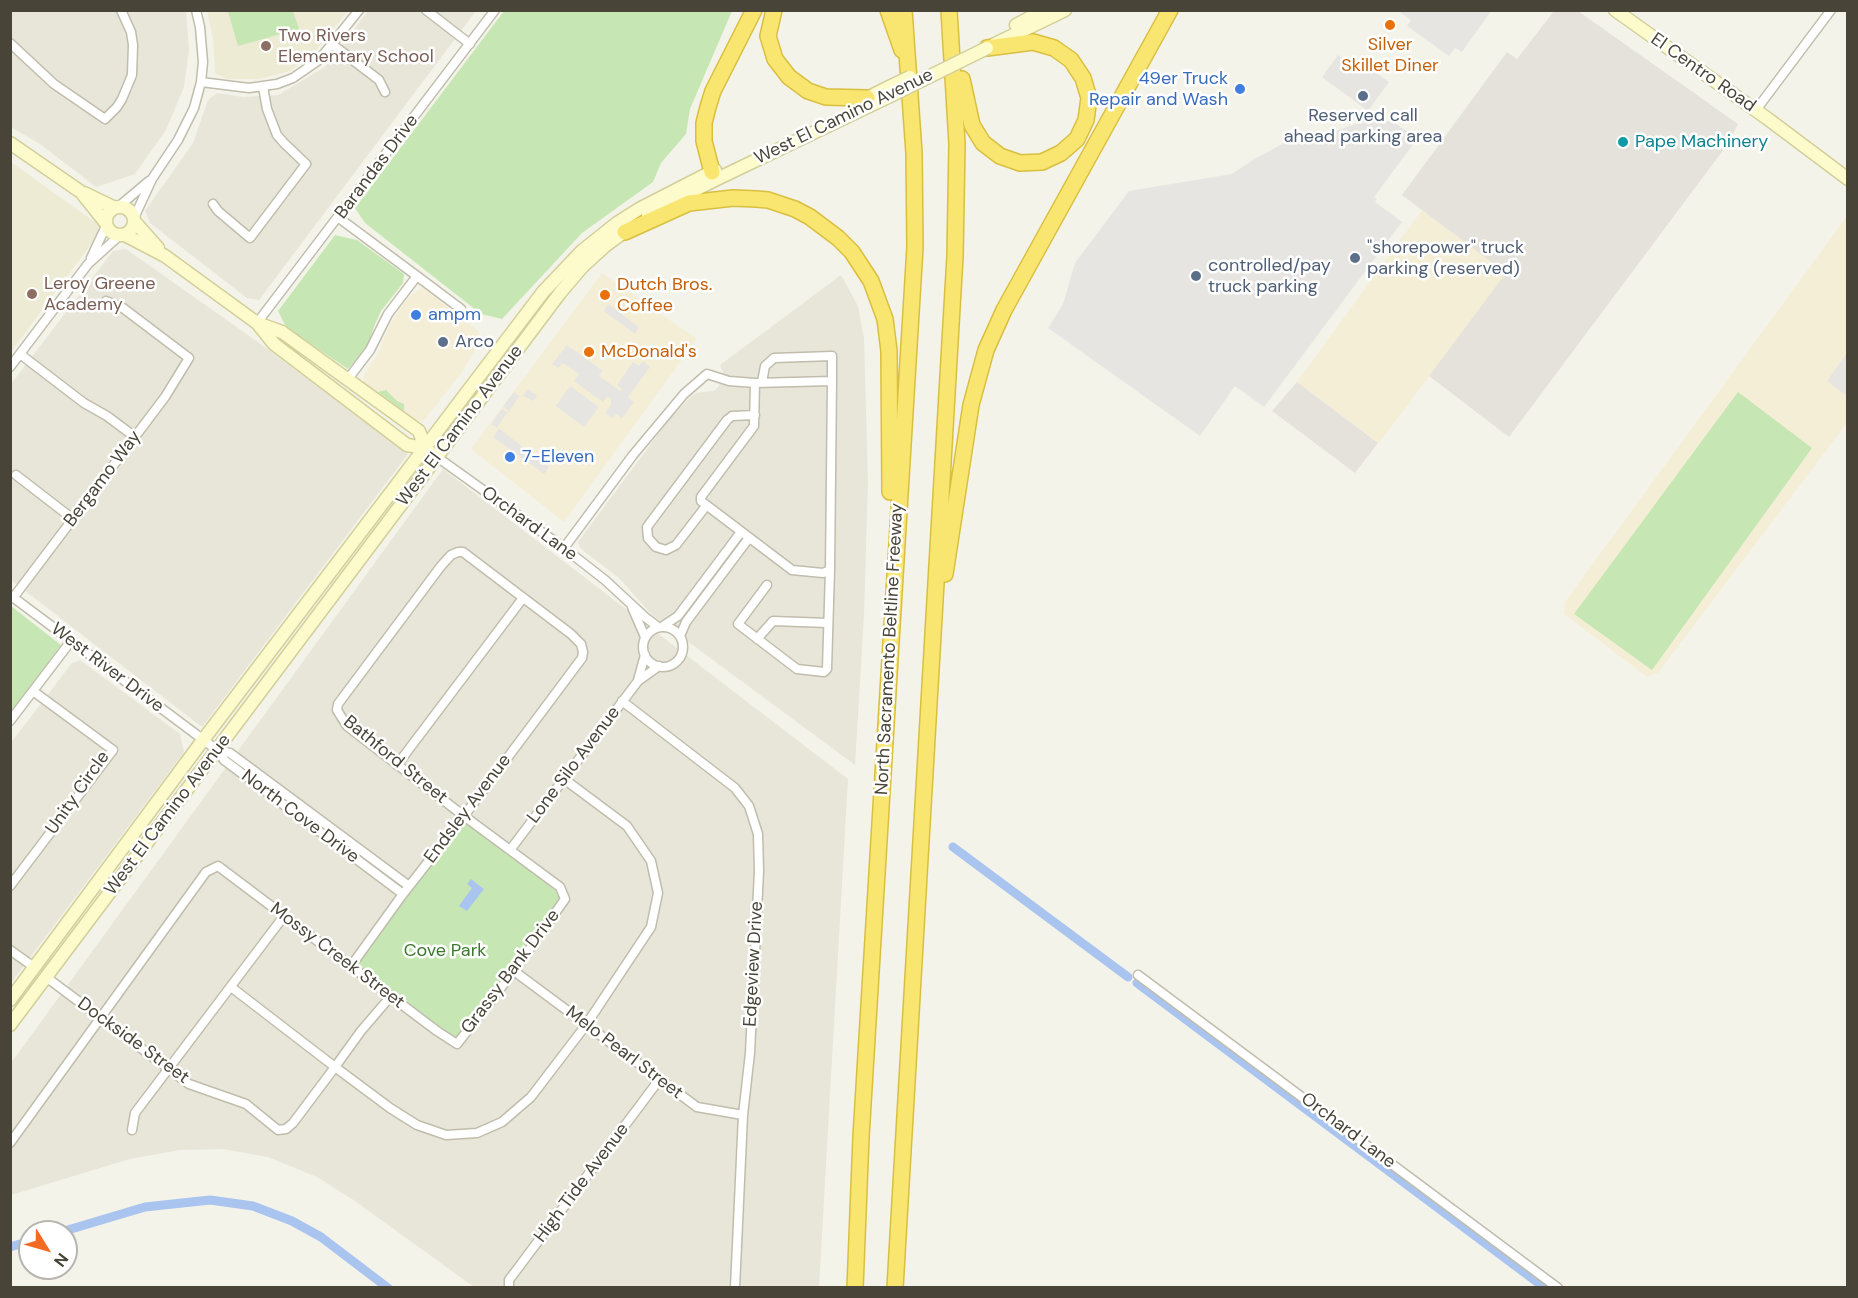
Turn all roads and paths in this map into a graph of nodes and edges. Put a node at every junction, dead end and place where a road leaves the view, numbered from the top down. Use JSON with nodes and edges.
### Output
{"nodes":[{"id":1,"x":122,"y":10,"type":"edge"},
{"id":2,"x":196,"y":10,"type":"edge"},
{"id":3,"x":359,"y":10,"type":"edge"},
{"id":4,"x":426,"y":10,"type":"edge"},
{"id":5,"x":495,"y":10,"type":"edge"},
{"id":6,"x":754,"y":10,"type":"edge"},
{"id":7,"x":774,"y":10,"type":"edge"},
{"id":8,"x":888,"y":10,"type":"edge"},
{"id":9,"x":904,"y":10,"type":"edge"},
{"id":10,"x":949,"y":10,"type":"edge"},
{"id":11,"x":1044,"y":10,"type":"edge"},
{"id":12,"x":1065,"y":10,"type":"edge"},
{"id":13,"x":1158,"y":10,"type":"edge"},
{"id":14,"x":1170,"y":10,"type":"edge"},
{"id":15,"x":1615,"y":10,"type":"edge"},
{"id":16,"x":1831,"y":10,"type":"edge"},
{"id":17,"x":951,"y":29,"type":"junction"},
{"id":18,"x":10,"y":43,"type":"edge"},
{"id":19,"x":470,"y":44,"type":"junction"},
{"id":20,"x":333,"y":45,"type":"junction"},
{"id":21,"x":985,"y":45,"type":"junction"},
{"id":22,"x":908,"y":68,"type":"junction"},
{"id":23,"x":1130,"y":81,"type":"junction"},
{"id":24,"x":201,"y":82,"type":"junction"},
{"id":25,"x":263,"y":87,"type":"junction"},
{"id":26,"x":385,"y":92,"type":"dead end"},
{"id":27,"x":888,"y":92,"type":"junction"},
{"id":28,"x":867,"y":98,"type":"junction"},
{"id":29,"x":1756,"y":110,"type":"junction"},
{"id":30,"x":10,"y":143,"type":"edge"},
{"id":31,"x":714,"y":175,"type":"junction"},
{"id":32,"x":152,"y":179,"type":"junction"},
{"id":33,"x":1848,"y":179,"type":"edge"},
{"id":34,"x":81,"y":192,"type":"junction"},
{"id":35,"x":213,"y":204,"type":"dead end"},
{"id":36,"x":117,"y":207,"type":"junction"},
{"id":37,"x":339,"y":218,"type":"junction"},
{"id":38,"x":134,"y":220,"type":"junction"},
{"id":39,"x":106,"y":224,"type":"junction"},
{"id":40,"x":625,"y":232,"type":"junction"},
{"id":41,"x":122,"y":235,"type":"junction"},
{"id":42,"x":165,"y":256,"type":"junction"},
{"id":43,"x":88,"y":264,"type":"junction"},
{"id":44,"x":417,"y":276,"type":"junction"},
{"id":45,"x":106,"y":301,"type":"dead end"},
{"id":46,"x":461,"y":309,"type":"dead end"},
{"id":47,"x":257,"y":323,"type":"junction"},
{"id":48,"x":20,"y":354,"type":"junction"},
{"id":49,"x":10,"y":367,"type":"edge"},
{"id":50,"x":348,"y":380,"type":"junction"},
{"id":51,"x":832,"y":381,"type":"junction"},
{"id":52,"x":759,"y":383,"type":"junction"},
{"id":53,"x":755,"y":415,"type":"junction"},
{"id":54,"x":135,"y":437,"type":"junction"},
{"id":55,"x":425,"y":448,"type":"junction"},
{"id":56,"x":437,"y":458,"type":"junction"},
{"id":57,"x":16,"y":475,"type":"dead end"},
{"id":58,"x":706,"y":506,"type":"junction"},
{"id":59,"x":73,"y":519,"type":"junction"},
{"id":60,"x":741,"y":532,"type":"junction"},
{"id":61,"x":749,"y":538,"type":"junction"},
{"id":62,"x":564,"y":548,"type":"junction"},
{"id":63,"x":830,"y":570,"type":"junction"},
{"id":64,"x":767,"y":585,"type":"dead end"},
{"id":65,"x":12,"y":597,"type":"edge"},
{"id":66,"x":523,"y":598,"type":"junction"},
{"id":67,"x":630,"y":604,"type":"junction"},
{"id":68,"x":828,"y":623,"type":"junction"},
{"id":69,"x":891,"y":625,"type":"junction"},
{"id":70,"x":661,"y":627,"type":"junction"},
{"id":71,"x":680,"y":636,"type":"junction"},
{"id":72,"x":645,"y":637,"type":"junction"},
{"id":73,"x":758,"y":639,"type":"junction"},
{"id":74,"x":71,"y":641,"type":"junction"},
{"id":75,"x":645,"y":655,"type":"junction"},
{"id":76,"x":931,"y":663,"type":"junction"},
{"id":77,"x":659,"y":666,"type":"junction"},
{"id":78,"x":638,"y":681,"type":"junction"},
{"id":79,"x":33,"y":691,"type":"junction"},
{"id":80,"x":622,"y":701,"type":"junction"},
{"id":81,"x":10,"y":721,"type":"edge"},
{"id":82,"x":203,"y":740,"type":"junction"},
{"id":83,"x":217,"y":750,"type":"junction"},
{"id":84,"x":397,"y":765,"type":"junction"},
{"id":85,"x":564,"y":778,"type":"junction"},
{"id":86,"x":464,"y":816,"type":"junction"},
{"id":87,"x":510,"y":850,"type":"junction"},
{"id":88,"x":10,"y":886,"type":"edge"},
{"id":89,"x":410,"y":886,"type":"junction"},
{"id":90,"x":403,"y":894,"type":"junction"},
{"id":91,"x":565,"y":899,"type":"joint"},
{"id":92,"x":284,"y":916,"type":"junction"},
{"id":93,"x":10,"y":950,"type":"edge"},
{"id":94,"x":351,"y":966,"type":"junction"},
{"id":95,"x":34,"y":967,"type":"junction"},
{"id":96,"x":514,"y":971,"type":"junction"},
{"id":97,"x":1138,"y":975,"type":"dead end"},
{"id":98,"x":46,"y":977,"type":"junction"},
{"id":99,"x":231,"y":987,"type":"junction"},
{"id":100,"x":391,"y":996,"type":"junction"},
{"id":101,"x":10,"y":1000,"type":"edge"},
{"id":102,"x":101,"y":1017,"type":"junction"},
{"id":103,"x":10,"y":1025,"type":"edge"},
{"id":104,"x":585,"y":1025,"type":"junction"},
{"id":105,"x":457,"y":1044,"type":"joint"},
{"id":106,"x":335,"y":1067,"type":"junction"},
{"id":107,"x":168,"y":1068,"type":"junction"},
{"id":108,"x":660,"y":1080,"type":"junction"},
{"id":109,"x":743,"y":1115,"type":"junction"},
{"id":110,"x":132,"y":1130,"type":"dead end"},
{"id":111,"x":10,"y":1143,"type":"edge"},
{"id":112,"x":509,"y":1287,"type":"edge"},
{"id":113,"x":735,"y":1287,"type":"edge"},
{"id":114,"x":855,"y":1287,"type":"edge"},
{"id":115,"x":895,"y":1287,"type":"edge"},
{"id":116,"x":1558,"y":1287,"type":"edge"}],
"edges":[{"from":1,"to":18,"type":"street"},
{"from":2,"to":24,"type":"street"},
{"from":3,"to":20,"type":"street"},
{"from":4,"to":19,"type":"street"},
{"from":5,"to":19,"type":"street","name":"Barandas Drive"},
{"from":6,"to":31,"type":"highway"},
{"from":7,"to":28,"type":"highway"},
{"from":8,"to":22,"type":"highway"},
{"from":9,"to":22,"type":"highway","name":"North Sacramento Beltline Freeway"},
{"from":10,"to":17,"type":"highway"},
{"from":11,"to":21,"type":"main road","name":"West El Camino Avenue"},
{"from":12,"to":21,"type":"main road","name":"West El Camino Avenue"},
{"from":13,"to":23,"type":"highway"},
{"from":14,"to":23,"type":"highway"},
{"from":15,"to":29,"type":"main road","name":"El Centro Road"},
{"from":16,"to":29,"type":"street"},
{"from":17,"to":21,"type":"highway"},
{"from":17,"to":76,"type":"highway"},
{"from":19,"to":37,"type":"street","name":"Barandas Drive"},
{"from":20,"to":25,"type":"street"},
{"from":20,"to":26,"type":"street"},
{"from":21,"to":27,"type":"main road","name":"West El Camino Avenue","bridge":true},
{"from":22,"to":69,"type":"highway","name":"North Sacramento Beltline Freeway"},
{"from":23,"to":76,"type":"highway"},
{"from":24,"to":25,"type":"street"},
{"from":24,"to":32,"type":"street"},
{"from":25,"to":35,"type":"street"},
{"from":27,"to":28,"type":"main road","name":"West El Camino Avenue"},
{"from":27,"to":31,"type":"main road","name":"West El Camino Avenue"},
{"from":28,"to":31,"type":"main road","name":"West El Camino Avenue"},
{"from":29,"to":33,"type":"main road","name":"El Centro Road"},
{"from":30,"to":34,"type":"main road"},
{"from":31,"to":40,"type":"main road","name":"West El Camino Avenue"},
{"from":31,"to":55,"type":"main road","name":"West El Camino Avenue"},
{"from":32,"to":36,"type":"street"},
{"from":32,"to":38,"type":"street"},
{"from":34,"to":36,"type":"main road"},
{"from":34,"to":39,"type":"main road"},
{"from":36,"to":38,"type":"main road"},
{"from":36,"to":39,"type":"main road"},
{"from":37,"to":44,"type":"street"},
{"from":37,"to":47,"type":"street","name":"Barandas Drive"},
{"from":38,"to":41,"type":"main road"},
{"from":38,"to":42,"type":"main road","name":"Orchard Lane"},
{"from":39,"to":41,"type":"main road"},
{"from":39,"to":43,"type":"street"},
{"from":40,"to":56,"type":"main road","name":"West El Camino Avenue"},
{"from":40,"to":69,"type":"highway"},
{"from":41,"to":42,"type":"main road","name":"Orchard Lane"},
{"from":41,"to":43,"type":"street"},
{"from":42,"to":47,"type":"main road","name":"Orchard Lane"},
{"from":43,"to":48,"type":"street"},
{"from":44,"to":46,"type":"street"},
{"from":44,"to":50,"type":"street"},
{"from":45,"to":54,"type":"street","name":"Bergamo Way"},
{"from":47,"to":50,"type":"main road","name":"Orchard Lane"},
{"from":47,"to":55,"type":"main road","name":"Orchard Lane"},
{"from":48,"to":49,"type":"street"},
{"from":48,"to":54,"type":"street"},
{"from":50,"to":55,"type":"main road","name":"Orchard Lane"},
{"from":51,"to":52,"type":"street"},
{"from":51,"to":52,"type":"street"},
{"from":51,"to":63,"type":"street"},
{"from":52,"to":53,"type":"street"},
{"from":52,"to":62,"type":"street"},
{"from":53,"to":58,"type":"street"},
{"from":53,"to":58,"type":"street"},
{"from":54,"to":59,"type":"street","name":"Bergamo Way"},
{"from":55,"to":56,"type":"main road","name":"Orchard Lane"},
{"from":55,"to":82,"type":"main road","name":"West El Camino Avenue"},
{"from":56,"to":62,"type":"street","name":"Orchard Lane"},
{"from":56,"to":83,"type":"main road","name":"West El Camino Avenue"},
{"from":57,"to":59,"type":"street"},
{"from":58,"to":60,"type":"street"},
{"from":59,"to":65,"type":"street","name":"Bergamo Way"},
{"from":60,"to":61,"type":"street"},
{"from":60,"to":70,"type":"street"},
{"from":61,"to":63,"type":"street"},
{"from":61,"to":71,"type":"street"},
{"from":62,"to":67,"type":"street","name":"Orchard Lane"},
{"from":63,"to":68,"type":"street"},
{"from":64,"to":73,"type":"street"},
{"from":65,"to":74,"type":"street","name":"West River Drive"},
{"from":66,"to":84,"type":"street"},
{"from":66,"to":84,"type":"street","name":"Bathford Street"},
{"from":66,"to":86,"type":"street","name":"Endsley Avenue"},
{"from":67,"to":70,"type":"street","name":"Orchard Lane"},
{"from":67,"to":72,"type":"street","name":"Orchard Lane"},
{"from":68,"to":73,"type":"street"},
{"from":68,"to":73,"type":"street"},
{"from":69,"to":114,"type":"highway","name":"North Sacramento Beltline Freeway"},
{"from":70,"to":71,"type":"street"},
{"from":70,"to":72,"type":"street"},
{"from":71,"to":77,"type":"street"},
{"from":72,"to":75,"type":"street"},
{"from":74,"to":79,"type":"street"},
{"from":74,"to":82,"type":"street","name":"West River Drive"},
{"from":75,"to":77,"type":"street"},
{"from":75,"to":78,"type":"street","name":"Lone Silo Avenue"},
{"from":76,"to":115,"type":"highway"},
{"from":77,"to":78,"type":"street","name":"Lone Silo Avenue"},
{"from":78,"to":80,"type":"street","name":"Lone Silo Avenue"},
{"from":79,"to":81,"type":"street"},
{"from":79,"to":88,"type":"street","name":"Unity Circle"},
{"from":80,"to":85,"type":"street","name":"Lone Silo Avenue"},
{"from":80,"to":109,"type":"street","name":"Edgeview Drive"},
{"from":82,"to":83,"type":"street","name":"West River Drive"},
{"from":82,"to":95,"type":"main road","name":"West El Camino Avenue"},
{"from":83,"to":89,"type":"street","name":"North Cove Drive"},
{"from":83,"to":90,"type":"street","name":"North Cove Drive"},
{"from":83,"to":98,"type":"main road","name":"West El Camino Avenue"},
{"from":84,"to":86,"type":"street","name":"Bathford Street"},
{"from":85,"to":87,"type":"street","name":"Lone Silo Avenue"},
{"from":85,"to":104,"type":"street"},
{"from":86,"to":87,"type":"street","name":"Bathford Street"},
{"from":86,"to":89,"type":"street","name":"Endsley Avenue"},
{"from":87,"to":91,"type":"street","name":"Bathford Street"},
{"from":89,"to":90,"type":"street","name":"Endsley Avenue"},
{"from":90,"to":94,"type":"street","name":"Endsley Avenue"},
{"from":91,"to":96,"type":"street","name":"Grassy Bank Drive"},
{"from":92,"to":94,"type":"street","name":"Mossy Creek Street"},
{"from":92,"to":99,"type":"street"},
{"from":92,"to":102,"type":"street","name":"Mossy Creek Street"},
{"from":93,"to":95,"type":"street"},
{"from":94,"to":100,"type":"street","name":"Mossy Creek Street"},
{"from":95,"to":101,"type":"main road","name":"West El Camino Avenue"},
{"from":96,"to":104,"type":"street","name":"Melo Pearl Street"},
{"from":96,"to":105,"type":"street","name":"Grassy Bank Drive"},
{"from":97,"to":116,"type":"street","name":"Orchard Lane"},
{"from":98,"to":102,"type":"street","name":"Dockside Street"},
{"from":98,"to":103,"type":"main road","name":"West El Camino Avenue"},
{"from":99,"to":106,"type":"street"},
{"from":99,"to":107,"type":"street"},
{"from":100,"to":105,"type":"street","name":"Mossy Creek Street"},
{"from":100,"to":106,"type":"street"},
{"from":102,"to":107,"type":"street","name":"Dockside Street"},
{"from":102,"to":111,"type":"street"},
{"from":104,"to":106,"type":"street"},
{"from":104,"to":108,"type":"street","name":"Melo Pearl Street"},
{"from":106,"to":107,"type":"street","name":"Dockside Street"},
{"from":107,"to":110,"type":"street"},
{"from":108,"to":109,"type":"street","name":"Melo Pearl Street"},
{"from":108,"to":112,"type":"street","name":"High Tide Avenue"},
{"from":109,"to":113,"type":"street","name":"Edgeview Drive"}]}
